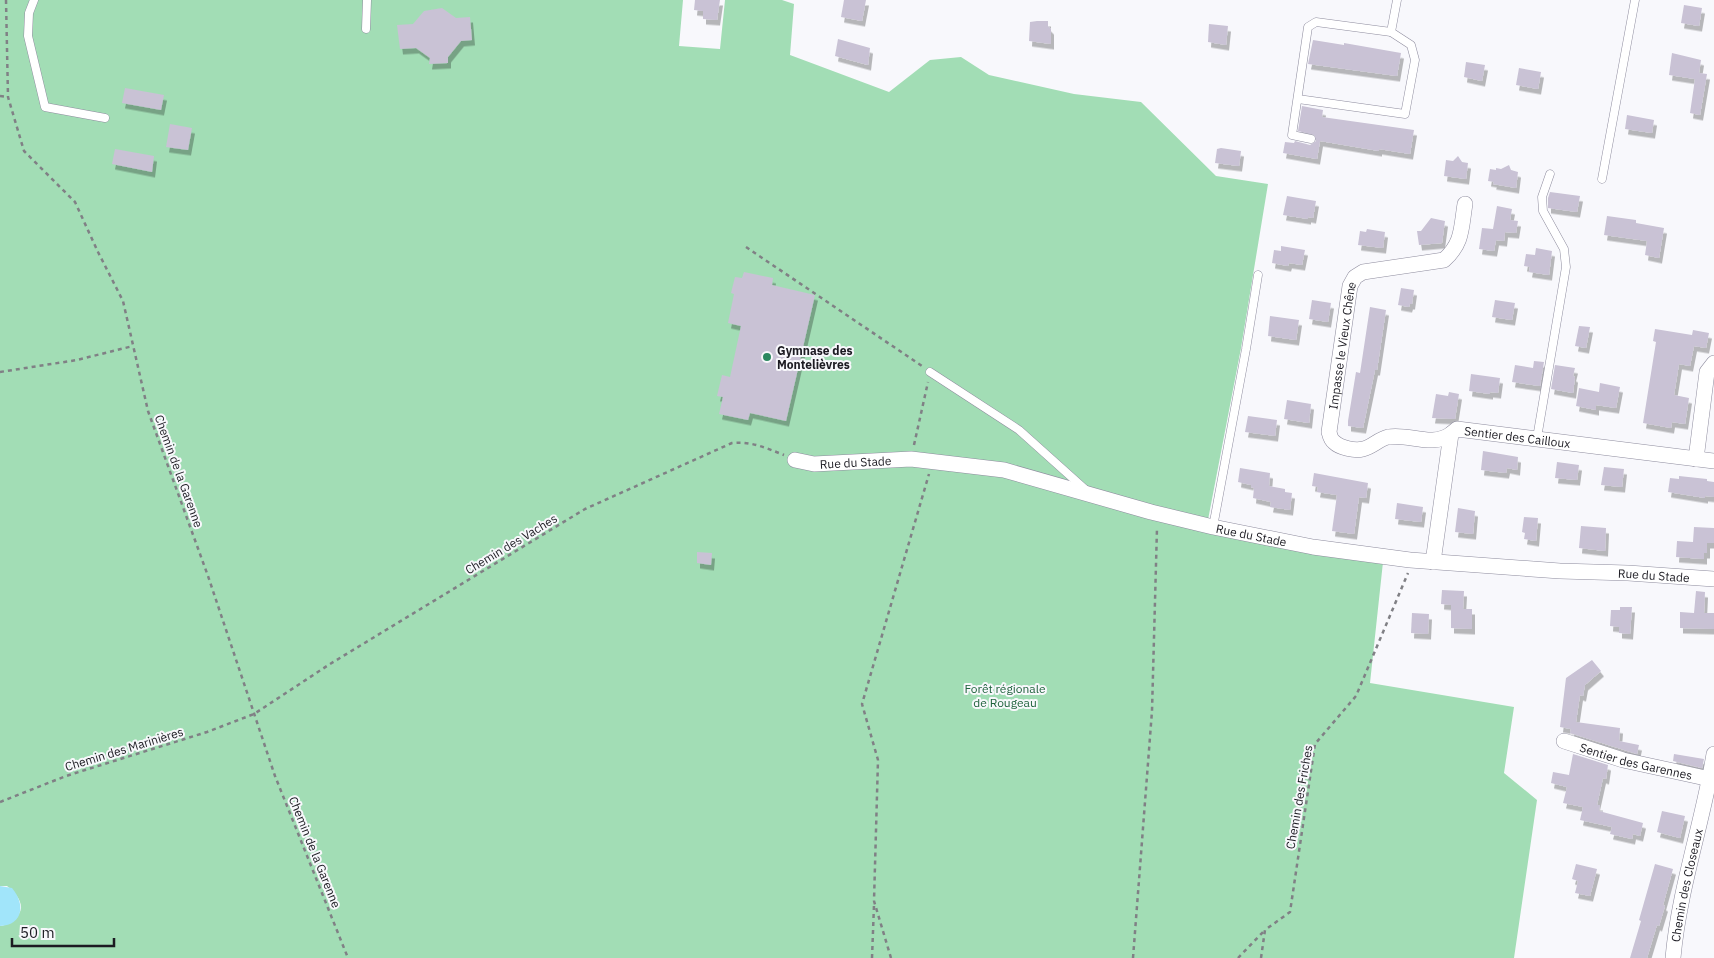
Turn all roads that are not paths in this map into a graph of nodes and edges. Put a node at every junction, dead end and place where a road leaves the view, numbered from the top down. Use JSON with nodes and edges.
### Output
{"nodes":[{"id":1,"x":34,"y":0,"type":"edge"},
{"id":2,"x":367,"y":0,"type":"edge"},
{"id":3,"x":1396,"y":0,"type":"edge"},
{"id":4,"x":1635,"y":0,"type":"edge"},
{"id":5,"x":366,"y":29,"type":"dead end"},
{"id":6,"x":1391,"y":32,"type":"junction"},
{"id":7,"x":1298,"y":99,"type":"junction"},
{"id":8,"x":105,"y":118,"type":"dead end"},
{"id":9,"x":1311,"y":138,"type":"dead end"},
{"id":10,"x":1550,"y":174,"type":"dead end"},
{"id":11,"x":1602,"y":179,"type":"dead end"},
{"id":12,"x":1465,"y":204,"type":"dead end"},
{"id":13,"x":1258,"y":275,"type":"dead end"},
{"id":14,"x":1714,"y":363,"type":"edge"},
{"id":15,"x":930,"y":372,"type":"road end"},
{"id":16,"x":1452,"y":434,"type":"junction"},
{"id":17,"x":1537,"y":438,"type":"junction"},
{"id":18,"x":1696,"y":459,"type":"junction"},
{"id":19,"x":795,"y":460,"type":"road end"},
{"id":20,"x":1714,"y":461,"type":"edge"},
{"id":21,"x":1090,"y":494,"type":"junction"},
{"id":22,"x":1213,"y":527,"type":"junction"},
{"id":23,"x":1433,"y":562,"type":"junction"},
{"id":24,"x":1714,"y":579,"type":"edge"},
{"id":25,"x":1564,"y":741,"type":"dead end"},
{"id":26,"x":1714,"y":754,"type":"edge"},
{"id":27,"x":1710,"y":779,"type":"junction"},
{"id":28,"x":1672,"y":958,"type":"edge"}],
"edges":[{"from":1,"to":8,"type":"lane"},
{"from":2,"to":5,"type":"lane"},
{"from":3,"to":6,"type":"lane"},
{"from":4,"to":11,"type":"lane"},
{"from":6,"to":7,"type":"lane"},
{"from":6,"to":7,"type":"lane"},
{"from":7,"to":9,"type":"lane"},
{"from":10,"to":17,"type":"lane"},
{"from":12,"to":16,"type":"street","name":"Impasse le Vieux Chêne"},
{"from":13,"to":22,"type":"lane"},
{"from":14,"to":18,"type":"street"},
{"from":15,"to":21,"type":"lane"},
{"from":16,"to":17,"type":"street","name":"Sentier des Cailloux"},
{"from":16,"to":23,"type":"street","name":"Sentier des Cailloux"},
{"from":17,"to":18,"type":"street","name":"Sentier des Cailloux"},
{"from":18,"to":20,"type":"street","name":"Sentier des Cailloux"},
{"from":19,"to":21,"type":"street","name":"Rue du Stade"},
{"from":21,"to":22,"type":"street","name":"Rue du Stade"},
{"from":22,"to":23,"type":"street","name":"Rue du Stade"},
{"from":23,"to":24,"type":"street","name":"Rue du Stade"},
{"from":25,"to":27,"type":"street","name":"Sentier des Garennes"},
{"from":26,"to":27,"type":"street","name":"Chemin des Closeaux"},
{"from":27,"to":28,"type":"street","name":"Chemin des Closeaux"}]}
